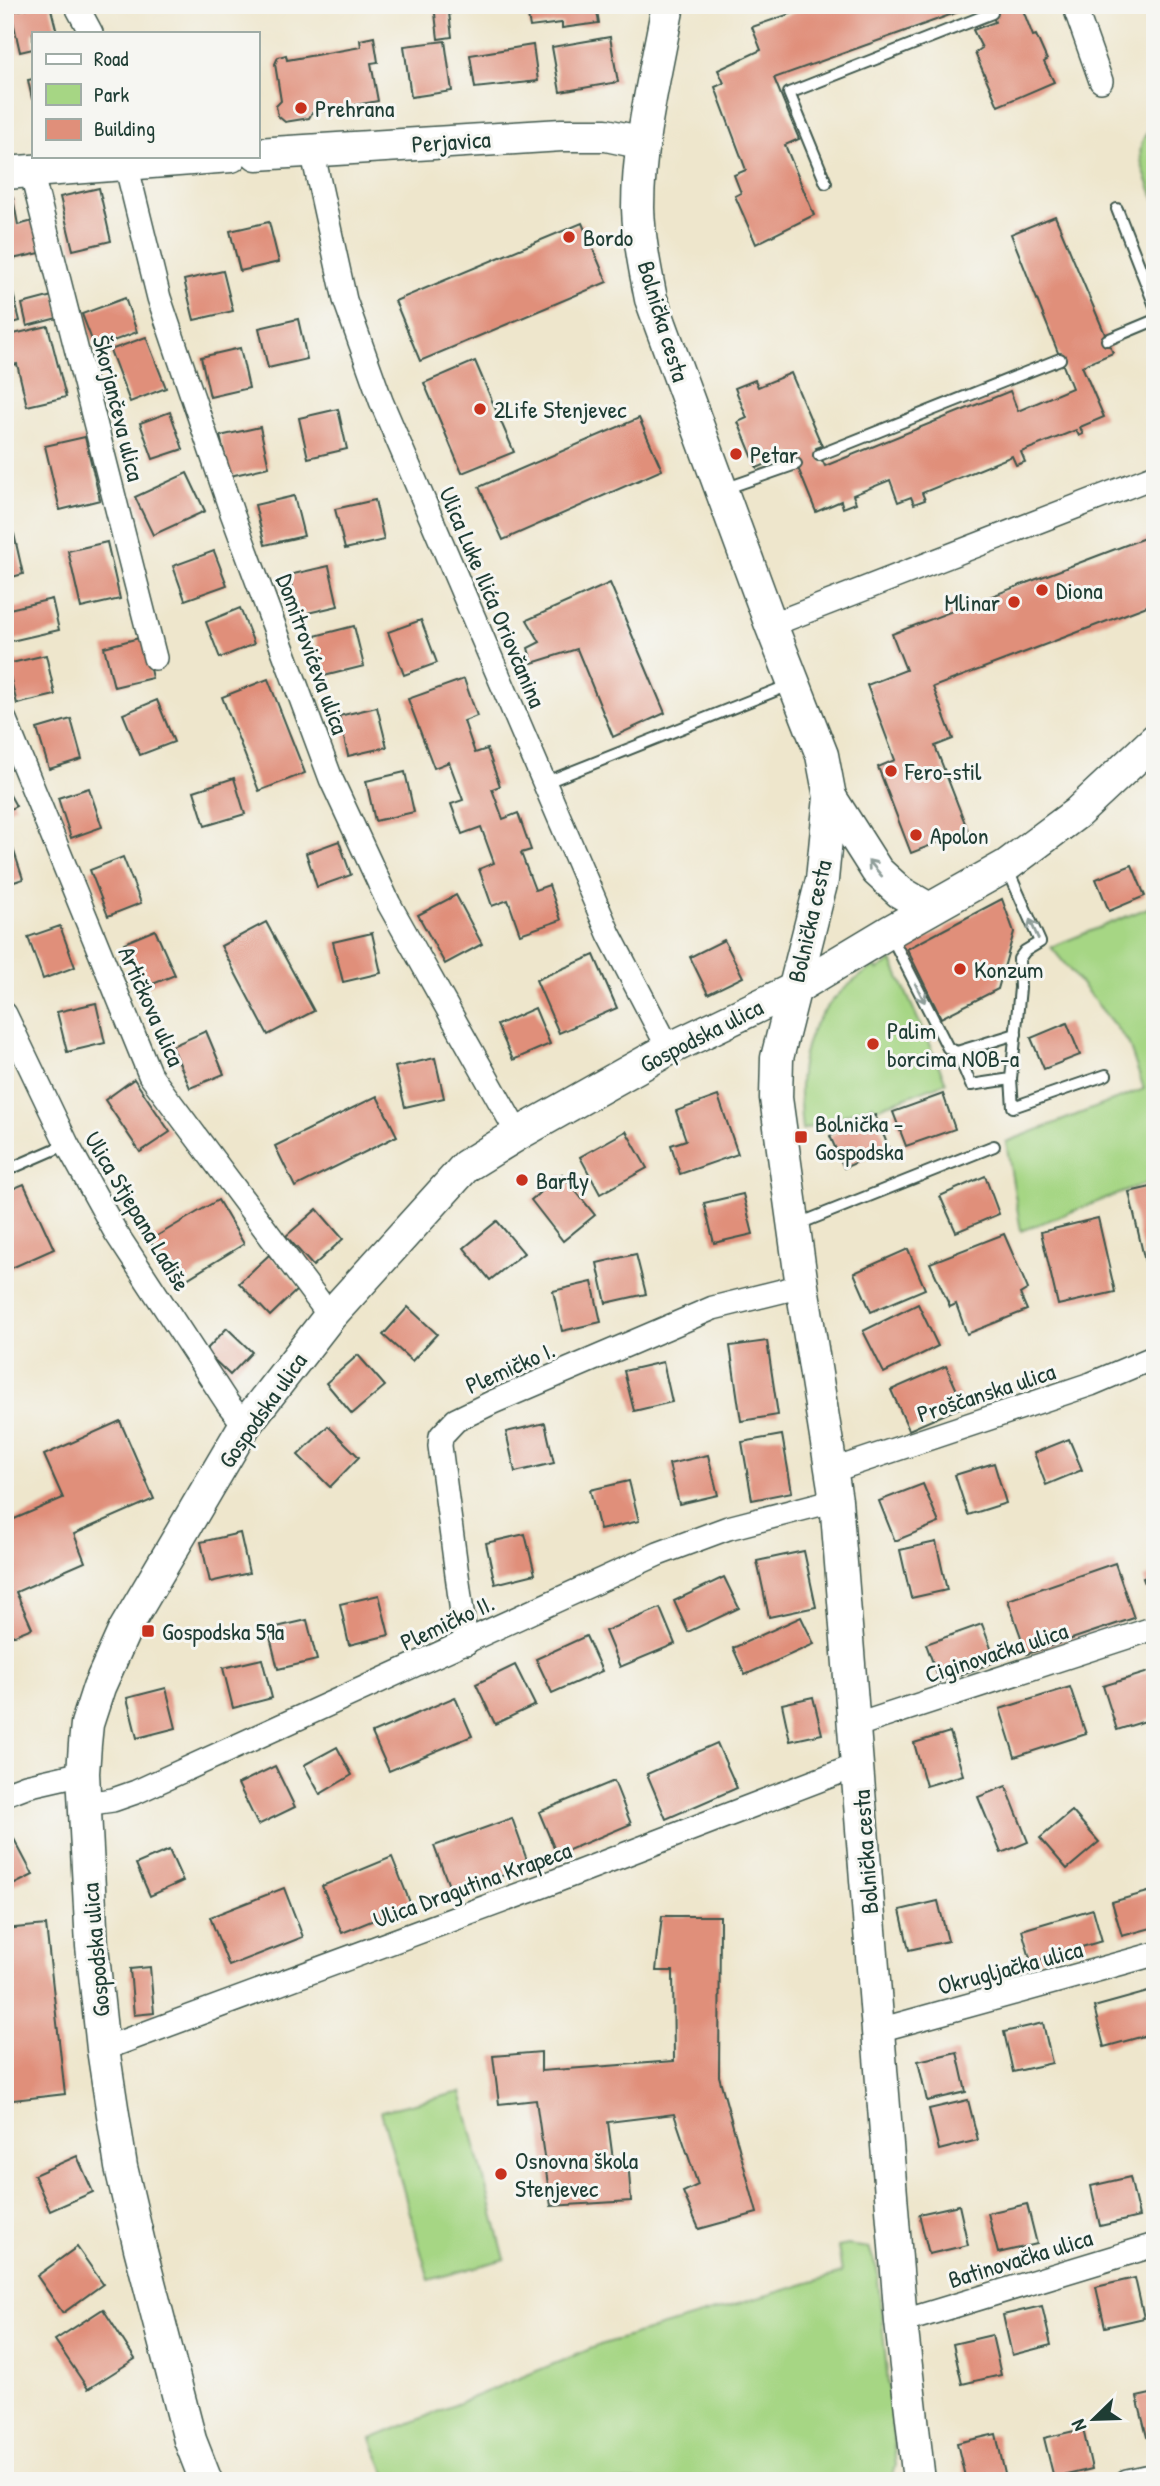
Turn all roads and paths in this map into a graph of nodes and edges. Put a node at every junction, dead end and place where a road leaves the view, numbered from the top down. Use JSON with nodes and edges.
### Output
{"nodes":[{"id":1,"x":76,"y":5,"type":"edge"},
{"id":2,"x":668,"y":5,"type":"edge"},
{"id":3,"x":1073,"y":5,"type":"edge"},
{"id":4,"x":992,"y":13,"type":"dead end"},
{"id":5,"x":90,"y":32,"type":"edge"},
{"id":6,"x":1101,"y":81,"type":"dead end"},
{"id":7,"x":644,"y":142,"type":"junction"},
{"id":8,"x":312,"y":150,"type":"junction"},
{"id":9,"x":259,"y":154,"type":"edge"},
{"id":10,"x":188,"y":158,"type":"edge"},
{"id":11,"x":144,"y":160,"type":"edge"},
{"id":12,"x":18,"y":172,"type":"edge"},
{"id":13,"x":826,"y":183,"type":"dead end"},
{"id":14,"x":1117,"y":209,"type":"dead end"},
{"id":15,"x":1155,"y":306,"type":"edge"},
{"id":16,"x":1155,"y":320,"type":"edge"},
{"id":17,"x":1107,"y":340,"type":"dead end"},
{"id":18,"x":1060,"y":359,"type":"dead end"},
{"id":19,"x":819,"y":455,"type":"dead end"},
{"id":20,"x":796,"y":464,"type":"dead end"},
{"id":21,"x":1155,"y":476,"type":"edge"},
{"id":22,"x":722,"y":490,"type":"junction"},
{"id":23,"x":771,"y":625,"type":"junction"},
{"id":24,"x":155,"y":658,"type":"dead end"},
{"id":25,"x":793,"y":683,"type":"junction"},
{"id":26,"x":5,"y":720,"type":"edge"},
{"id":27,"x":1155,"y":740,"type":"edge"},
{"id":28,"x":544,"y":783,"type":"junction"},
{"id":29,"x":830,"y":797,"type":"junction"},
{"id":30,"x":1006,"y":866,"type":"junction"},
{"id":31,"x":929,"y":909,"type":"junction"},
{"id":32,"x":889,"y":932,"type":"junction"},
{"id":33,"x":794,"y":989,"type":"junction"},
{"id":34,"x":5,"y":1014,"type":"edge"},
{"id":35,"x":1016,"y":1034,"type":"junction"},
{"id":36,"x":12,"y":1046,"type":"edge"},
{"id":37,"x":669,"y":1049,"type":"junction"},
{"id":38,"x":957,"y":1052,"type":"junction"},
{"id":39,"x":1106,"y":1075,"type":"dead end"},
{"id":40,"x":1011,"y":1079,"type":"junction"},
{"id":41,"x":518,"y":1134,"type":"junction"},
{"id":42,"x":67,"y":1144,"type":"junction"},
{"id":43,"x":994,"y":1146,"type":"dead end"},
{"id":44,"x":5,"y":1171,"type":"edge"},
{"id":45,"x":793,"y":1226,"type":"junction"},
{"id":46,"x":802,"y":1286,"type":"junction"},
{"id":47,"x":330,"y":1316,"type":"junction"},
{"id":48,"x":1155,"y":1357,"type":"edge"},
{"id":49,"x":245,"y":1425,"type":"junction"},
{"id":50,"x":834,"y":1486,"type":"junction"},
{"id":51,"x":1155,"y":1628,"type":"edge"},
{"id":52,"x":466,"y":1643,"type":"junction"},
{"id":53,"x":854,"y":1726,"type":"junction"},
{"id":54,"x":858,"y":1765,"type":"junction"},
{"id":55,"x":83,"y":1773,"type":"junction"},
{"id":56,"x":5,"y":1794,"type":"edge"},
{"id":57,"x":85,"y":1804,"type":"junction"},
{"id":58,"x":1155,"y":1954,"type":"edge"},
{"id":59,"x":879,"y":2030,"type":"junction"},
{"id":60,"x":103,"y":2049,"type":"junction"},
{"id":61,"x":1155,"y":2245,"type":"edge"},
{"id":62,"x":901,"y":2322,"type":"junction"},
{"id":63,"x":1155,"y":2474,"type":"edge"},
{"id":64,"x":206,"y":2481,"type":"edge"},
{"id":65,"x":919,"y":2481,"type":"edge"},
{"id":66,"x":1127,"y":2481,"type":"edge"}],
"edges":[{"from":1,"to":5,"type":"street"},
{"from":2,"to":7,"type":"street","name":"Bolnička cesta"},
{"from":3,"to":6,"type":"street"},
{"from":4,"to":13,"type":"lane"},
{"from":7,"to":8,"type":"street","name":"Perjavica"},
{"from":7,"to":22,"type":"street","name":"Bolnička cesta"},
{"from":8,"to":9,"type":"street","name":"Perjavica"},
{"from":8,"to":28,"type":"street","name":"Ulica Luke Ilića Oriovčanina"},
{"from":10,"to":11,"type":"street"},
{"from":11,"to":12,"type":"street"},
{"from":11,"to":41,"type":"street","name":"Domitrovićeva ulica"},
{"from":12,"to":24,"type":"street","name":"Škorjančeva ulica"},
{"from":14,"to":15,"type":"lane"},
{"from":16,"to":17,"type":"lane"},
{"from":18,"to":19,"type":"lane"},
{"from":20,"to":22,"type":"lane"},
{"from":21,"to":23,"type":"street"},
{"from":22,"to":23,"type":"street","name":"Bolnička cesta"},
{"from":23,"to":25,"type":"street","name":"Bolnička cesta"},
{"from":25,"to":28,"type":"lane"},
{"from":25,"to":29,"type":"street","name":"Bolnička cesta"},
{"from":26,"to":47,"type":"street","name":"Artičkova ulica"},
{"from":27,"to":30,"type":"street","name":"Gospodska ulica"},
{"from":28,"to":37,"type":"street","name":"Ulica Luke Ilića Oriovčanina"},
{"from":31,"to":29,"type":"street","one_way":true},
{"from":29,"to":33,"type":"street","name":"Bolnička cesta"},
{"from":30,"to":31,"type":"street","name":"Gospodska ulica"},
{"from":35,"to":30,"type":"lane","one_way":true},
{"from":31,"to":32,"type":"street","name":"Gospodska ulica"},
{"from":32,"to":33,"type":"street","name":"Gospodska ulica"},
{"from":32,"to":38,"type":"lane","one_way":true},
{"from":33,"to":37,"type":"street","name":"Gospodska ulica"},
{"from":33,"to":45,"type":"street","name":"Bolnička cesta"},
{"from":34,"to":36,"type":"street","name":"Ulica Stjepana Ladiše"},
{"from":35,"to":38,"type":"lane"},
{"from":35,"to":40,"type":"lane"},
{"from":36,"to":42,"type":"street","name":"Ulica Stjepana Ladiše"},
{"from":37,"to":41,"type":"street","name":"Gospodska ulica"},
{"from":38,"to":40,"type":"lane"},
{"from":39,"to":40,"type":"lane"},
{"from":41,"to":47,"type":"street","name":"Gospodska ulica"},
{"from":42,"to":44,"type":"lane"},
{"from":42,"to":49,"type":"street","name":"Ulica Stjepana Ladiše"},
{"from":43,"to":45,"type":"lane"},
{"from":45,"to":46,"type":"street","name":"Bolnička cesta"},
{"from":46,"to":50,"type":"street","name":"Bolnička cesta"},
{"from":46,"to":52,"type":"street","name":"Plemičko I."},
{"from":47,"to":49,"type":"street","name":"Gospodska ulica"},
{"from":48,"to":50,"type":"street","name":"Proščanska ulica"},
{"from":49,"to":55,"type":"street","name":"Gospodska ulica"},
{"from":50,"to":52,"type":"street","name":"Plemičko II."},
{"from":50,"to":53,"type":"street","name":"Bolnička cesta"},
{"from":51,"to":53,"type":"street","name":"Ciginovačka ulica"},
{"from":52,"to":57,"type":"street","name":"Plemičko II."},
{"from":53,"to":54,"type":"street","name":"Bolnička cesta"},
{"from":54,"to":59,"type":"street","name":"Bolnička cesta"},
{"from":54,"to":60,"type":"street","name":"Ulica Dragutina Krapeca"},
{"from":55,"to":56,"type":"street"},
{"from":55,"to":57,"type":"street","name":"Gospodska ulica"},
{"from":57,"to":60,"type":"street","name":"Gospodska ulica"},
{"from":58,"to":59,"type":"street","name":"Okrugljačka ulica"},
{"from":59,"to":62,"type":"street","name":"Bolnička cesta"},
{"from":60,"to":64,"type":"street","name":"Gospodska ulica"},
{"from":61,"to":62,"type":"street","name":"Batinovačka ulica"},
{"from":62,"to":65,"type":"street","name":"Bolnička cesta"},
{"from":63,"to":66,"type":"street"}]}
